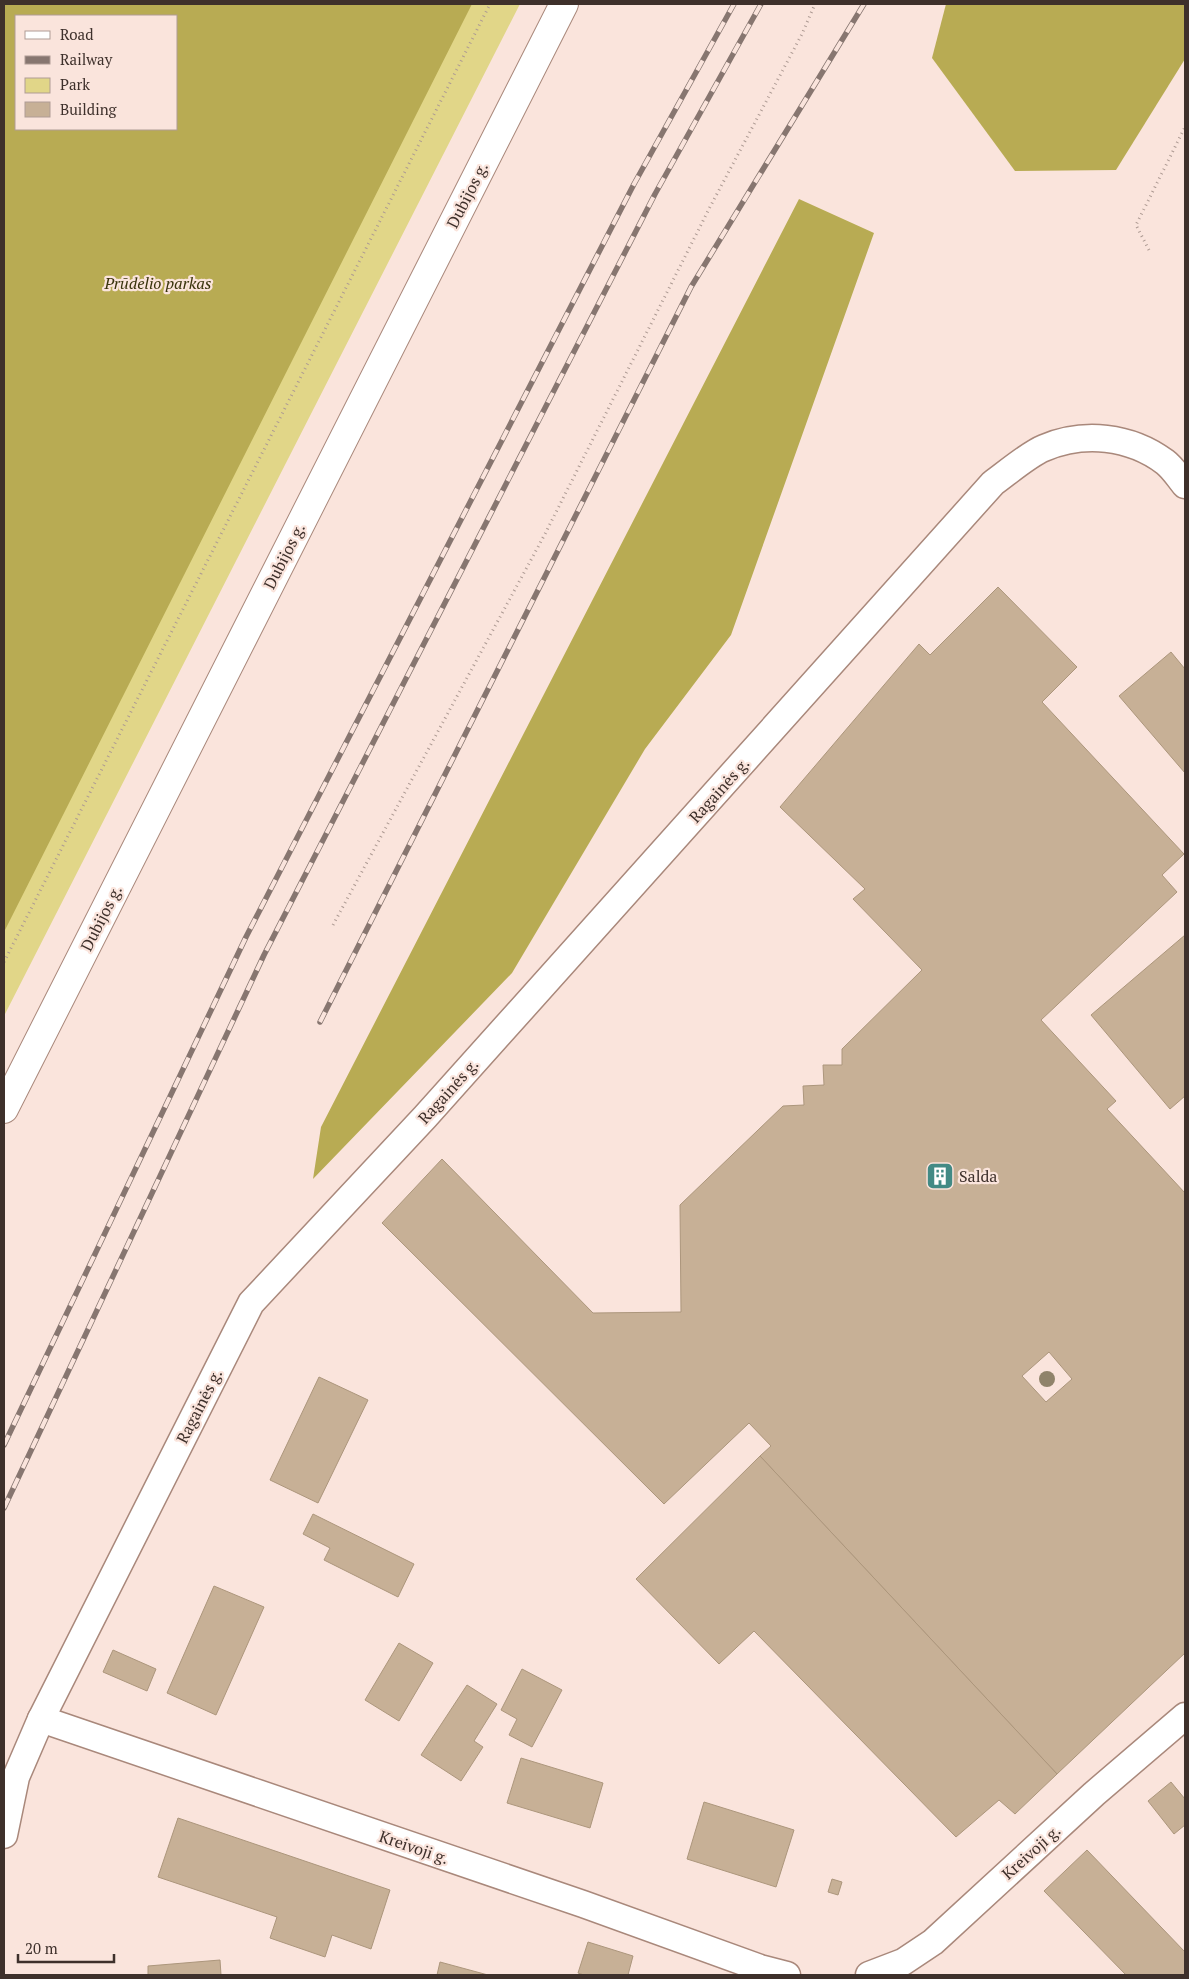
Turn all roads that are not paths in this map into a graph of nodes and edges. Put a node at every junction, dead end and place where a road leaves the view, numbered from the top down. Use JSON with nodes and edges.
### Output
{"nodes":[{"id":1,"x":564,"y":4,"type":"edge"},
{"id":2,"x":1185,"y":486,"type":"edge"},
{"id":3,"x":4,"y":1109,"type":"edge"},
{"id":4,"x":1185,"y":1716,"type":"edge"},
{"id":5,"x":41,"y":1719,"type":"junction"},
{"id":6,"x":4,"y":1835,"type":"edge"},
{"id":7,"x":787,"y":1975,"type":"edge"},
{"id":8,"x":869,"y":1975,"type":"edge"}],
"edges":[{"from":1,"to":3,"type":"main road","name":"Dubijos g."},
{"from":2,"to":5,"type":"street","name":"Ragainės g."},
{"from":4,"to":8,"type":"street","name":"Kreivoji g."},
{"from":5,"to":6,"type":"street","name":"Ragainės g."},
{"from":5,"to":7,"type":"street","name":"Kreivoji g."}]}
